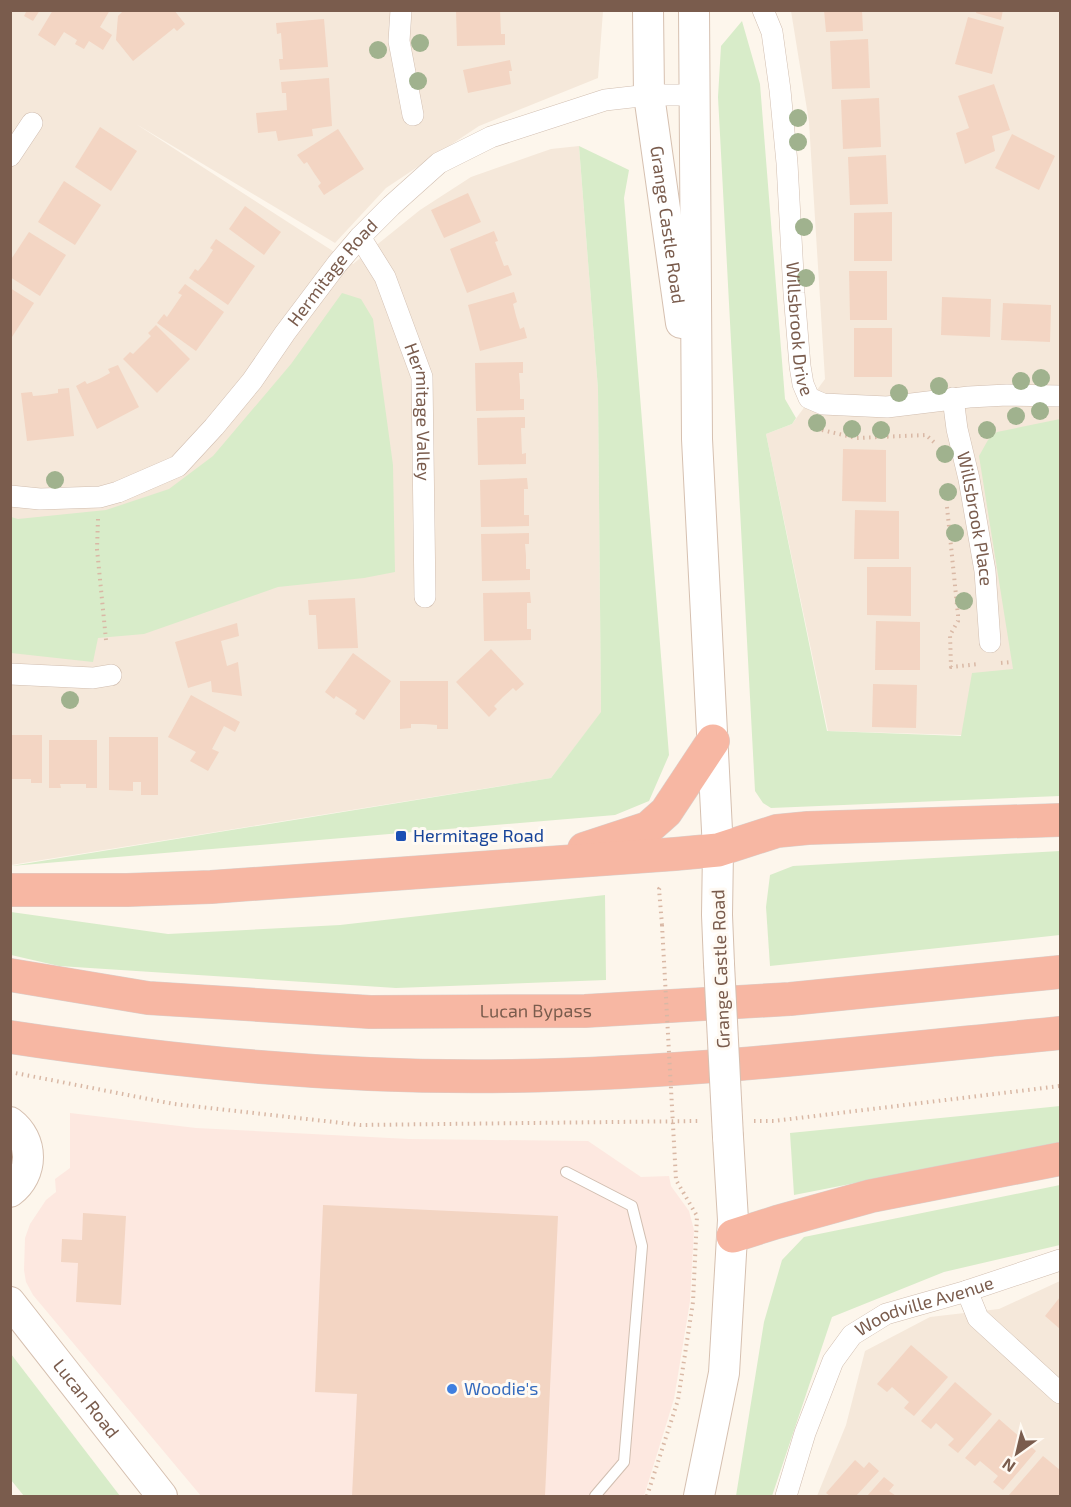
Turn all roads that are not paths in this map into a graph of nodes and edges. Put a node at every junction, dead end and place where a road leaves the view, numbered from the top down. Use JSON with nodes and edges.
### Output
{"nodes":[{"id":1,"x":401,"y":10,"type":"edge"},
{"id":2,"x":648,"y":10,"type":"edge"},
{"id":3,"x":694,"y":10,"type":"edge"},
{"id":4,"x":763,"y":10,"type":"edge"},
{"id":5,"x":649,"y":95,"type":"junction"},
{"id":6,"x":695,"y":95,"type":"junction"},
{"id":7,"x":413,"y":115,"type":"dead end"},
{"id":8,"x":32,"y":123,"type":"dead end"},
{"id":9,"x":10,"y":156,"type":"edge"},
{"id":10,"x":360,"y":237,"type":"junction"},
{"id":11,"x":1060,"y":396,"type":"edge"},
{"id":12,"x":953,"y":398,"type":"junction"},
{"id":13,"x":697,"y":439,"type":"junction"},
{"id":14,"x":10,"y":496,"type":"edge"},
{"id":15,"x":425,"y":597,"type":"dead end"},
{"id":16,"x":990,"y":642,"type":"dead end"},
{"id":17,"x":10,"y":674,"type":"edge"},
{"id":18,"x":111,"y":675,"type":"dead end"},
{"id":19,"x":713,"y":741,"type":"junction"},
{"id":20,"x":1060,"y":820,"type":"edge"},
{"id":21,"x":718,"y":850,"type":"junction"},
{"id":22,"x":540,"y":864,"type":"junction"},
{"id":23,"x":10,"y":890,"type":"edge"},
{"id":24,"x":1060,"y":972,"type":"edge"},
{"id":25,"x":10,"y":975,"type":"edge"},
{"id":26,"x":1060,"y":1033,"type":"edge"},
{"id":27,"x":10,"y":1037,"type":"edge"},
{"id":28,"x":10,"y":1122,"type":"edge"},
{"id":29,"x":1060,"y":1159,"type":"edge"},
{"id":30,"x":566,"y":1172,"type":"dead end"},
{"id":31,"x":10,"y":1192,"type":"edge"},
{"id":32,"x":733,"y":1236,"type":"junction"},
{"id":33,"x":1060,"y":1260,"type":"edge"},
{"id":34,"x":967,"y":1291,"type":"junction"},
{"id":35,"x":10,"y":1302,"type":"edge"},
{"id":36,"x":1060,"y":1393,"type":"edge"},
{"id":37,"x":162,"y":1497,"type":"edge"},
{"id":38,"x":595,"y":1497,"type":"edge"},
{"id":39,"x":699,"y":1497,"type":"edge"},
{"id":40,"x":786,"y":1497,"type":"edge"}],
"edges":[{"from":1,"to":7,"type":"street"},
{"from":2,"to":5,"type":"main road","name":"Grange Castle Road"},
{"from":3,"to":6,"type":"main road","name":"Grange Castle Road"},
{"from":4,"to":12,"type":"street","name":"Willsbrook Drive"},
{"from":5,"to":6,"type":"street","name":"Hermitage Road"},
{"from":5,"to":10,"type":"street","name":"Hermitage Road"},
{"from":5,"to":13,"type":"main road","name":"Grange Castle Road"},
{"from":6,"to":13,"type":"main road","name":"Grange Castle Road"},
{"from":8,"to":9,"type":"street"},
{"from":10,"to":14,"type":"street","name":"Hermitage Road"},
{"from":10,"to":15,"type":"street","name":"Hermitage Valley"},
{"from":11,"to":12,"type":"street","name":"Willsbrook Drive"},
{"from":12,"to":16,"type":"street","name":"Willsbrook Place"},
{"from":13,"to":19,"type":"main road","name":"Grange Castle Road"},
{"from":17,"to":18,"type":"street"},
{"from":19,"to":21,"type":"main road","name":"Grange Castle Road"},
{"from":19,"to":22,"type":"highway"},
{"from":20,"to":21,"type":"highway"},
{"from":21,"to":22,"type":"highway"},
{"from":21,"to":32,"type":"main road","name":"Grange Castle Road","bridge":true},
{"from":22,"to":23,"type":"highway"},
{"from":24,"to":25,"type":"highway","name":"Lucan Bypass"},
{"from":26,"to":27,"type":"highway"},
{"from":28,"to":31,"type":"main road"},
{"from":29,"to":32,"type":"highway"},
{"from":30,"to":38,"type":"lane"},
{"from":32,"to":39,"type":"main road","name":"Grange Castle Road"},
{"from":33,"to":34,"type":"street","name":"Woodville Avenue"},
{"from":34,"to":36,"type":"street"},
{"from":34,"to":40,"type":"street","name":"Woodville Avenue"},
{"from":35,"to":37,"type":"main road","name":"Lucan Road"}]}
